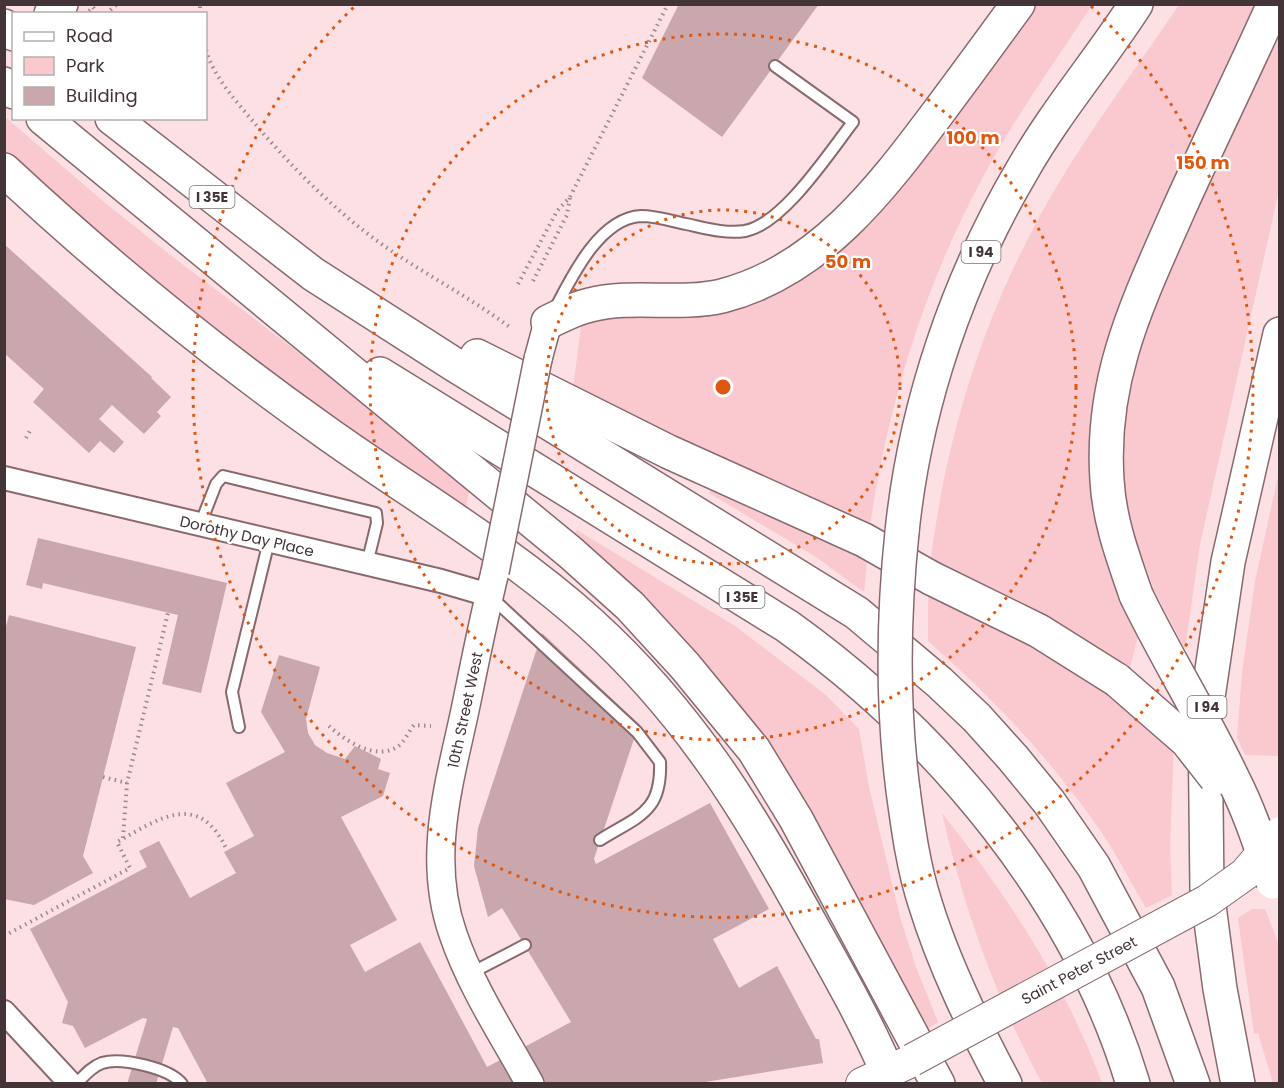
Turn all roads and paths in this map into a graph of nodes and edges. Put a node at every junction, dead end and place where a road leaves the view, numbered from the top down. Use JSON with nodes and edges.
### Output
{"nodes":[{"id":1,"x":668,"y":4,"type":"edge"},
{"id":2,"x":1018,"y":4,"type":"edge"},
{"id":3,"x":1113,"y":4,"type":"edge"},
{"id":4,"x":1136,"y":4,"type":"edge"},
{"id":5,"x":1274,"y":4,"type":"edge"},
{"id":6,"x":207,"y":52,"type":"edge"},
{"id":7,"x":775,"y":66,"type":"dead end"},
{"id":8,"x":45,"y":120,"type":"edge"},
{"id":9,"x":115,"y":120,"type":"edge"},
{"id":10,"x":1023,"y":168,"type":"junction"},
{"id":11,"x":4,"y":170,"type":"edge"},
{"id":12,"x":570,"y":197,"type":"junction"},
{"id":13,"x":207,"y":252,"type":"junction"},
{"id":14,"x":313,"y":274,"type":"junction"},
{"id":15,"x":533,"y":281,"type":"dead end"},
{"id":16,"x":518,"y":284,"type":"dead end"},
{"id":17,"x":548,"y":322,"type":"junction"},
{"id":18,"x":511,"y":328,"type":"dead end"},
{"id":19,"x":1280,"y":334,"type":"edge"},
{"id":20,"x":31,"y":429,"type":"dead end"},
{"id":21,"x":26,"y":438,"type":"dead end"},
{"id":22,"x":5,"y":482,"type":"edge"},
{"id":23,"x":200,"y":525,"type":"junction"},
{"id":24,"x":269,"y":541,"type":"junction"},
{"id":25,"x":367,"y":564,"type":"junction"},
{"id":26,"x":492,"y":584,"type":"junction"},
{"id":27,"x":168,"y":613,"type":"dead end"},
{"id":28,"x":329,"y":726,"type":"dead end"},
{"id":29,"x":430,"y":726,"type":"dead end"},
{"id":30,"x":239,"y":727,"type":"dead end"},
{"id":31,"x":103,"y":777,"type":"dead end"},
{"id":32,"x":127,"y":783,"type":"junction"},
{"id":33,"x":1280,"y":833,"type":"edge"},
{"id":34,"x":123,"y":839,"type":"junction"},
{"id":35,"x":600,"y":840,"type":"dead end"},
{"id":36,"x":227,"y":850,"type":"dead end"},
{"id":37,"x":1276,"y":890,"type":"edge"},
{"id":38,"x":4,"y":936,"type":"edge"},
{"id":39,"x":525,"y":945,"type":"dead end"},
{"id":40,"x":469,"y":974,"type":"junction"},
{"id":41,"x":4,"y":1012,"type":"edge"},
{"id":42,"x":889,"y":1075,"type":"edge"},
{"id":43,"x":71,"y":1083,"type":"edge"},
{"id":44,"x":76,"y":1083,"type":"edge"},
{"id":45,"x":182,"y":1083,"type":"edge"},
{"id":46,"x":530,"y":1083,"type":"edge"},
{"id":47,"x":939,"y":1083,"type":"edge"},
{"id":48,"x":1005,"y":1083,"type":"edge"},
{"id":49,"x":1134,"y":1083,"type":"edge"},
{"id":50,"x":1193,"y":1083,"type":"edge"},
{"id":51,"x":1238,"y":1083,"type":"edge"}],
"edges":[{"from":1,"to":12,"type":"path"},
{"from":2,"to":17,"type":"highway"},
{"from":3,"to":10,"type":"highway"},
{"from":4,"to":10,"type":"highway","number":"I 94"},
{"from":5,"to":37,"type":"highway","bridge":true},
{"from":6,"to":18,"type":"path"},
{"from":7,"to":17,"type":"lane"},
{"from":8,"to":13,"type":"highway","number":"I 35E"},
{"from":9,"to":14,"type":"highway","number":"I 35E"},
{"from":10,"to":48,"type":"highway","number":"I 94","bridge":true},
{"from":11,"to":42,"type":"highway"},
{"from":12,"to":15,"type":"path"},
{"from":12,"to":16,"type":"path"},
{"from":13,"to":47,"type":"highway"},
{"from":13,"to":49,"type":"highway","number":"I 35E"},
{"from":14,"to":37,"type":"highway","bridge":true},
{"from":14,"to":50,"type":"highway","number":"I 35E"},
{"from":17,"to":26,"type":"street","name":"10th Street West","bridge":true},
{"from":19,"to":51,"type":"highway","number":"I 94"},
{"from":20,"to":21,"type":"path"},
{"from":22,"to":23,"type":"street","name":"Dorothy Day Place"},
{"from":23,"to":24,"type":"street","name":"Dorothy Day Place"},
{"from":23,"to":25,"type":"lane"},
{"from":24,"to":25,"type":"street","name":"Dorothy Day Place"},
{"from":24,"to":30,"type":"lane"},
{"from":25,"to":26,"type":"street","name":"Dorothy Day Place"},
{"from":26,"to":35,"type":"lane"},
{"from":26,"to":40,"type":"street","name":"10th Street West"},
{"from":27,"to":32,"type":"path"},
{"from":28,"to":29,"type":"path"},
{"from":31,"to":32,"type":"path"},
{"from":32,"to":34,"type":"path"},
{"from":33,"to":42,"type":"main road","name":"Saint Peter Street","bridge":true},
{"from":34,"to":36,"type":"path"},
{"from":34,"to":38,"type":"path"},
{"from":39,"to":40,"type":"lane"},
{"from":40,"to":46,"type":"street","name":"10th Street West"},
{"from":41,"to":43,"type":"street"},
{"from":44,"to":45,"type":"lane"}]}
